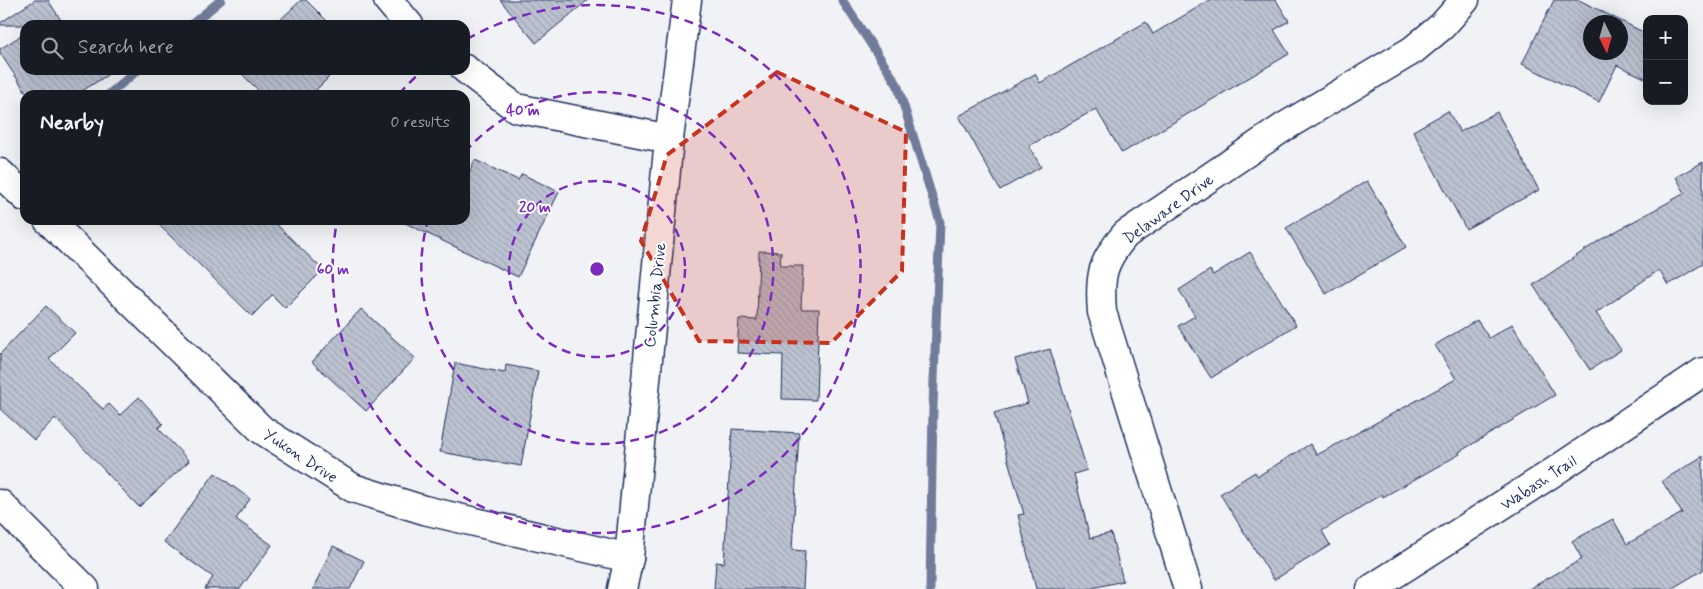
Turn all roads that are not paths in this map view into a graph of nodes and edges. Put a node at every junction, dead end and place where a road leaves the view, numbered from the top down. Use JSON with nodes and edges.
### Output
{"nodes":[{"id":1,"x":388,"y":0,"type":"edge"},
{"id":2,"x":687,"y":0,"type":"edge"},
{"id":3,"x":1465,"y":0,"type":"edge"},
{"id":4,"x":405,"y":20,"type":"edge"},
{"id":5,"x":470,"y":73,"type":"edge"},
{"id":6,"x":669,"y":139,"type":"junction"},
{"id":7,"x":0,"y":173,"type":"edge"},
{"id":8,"x":20,"y":192,"type":"edge"},
{"id":9,"x":53,"y":225,"type":"edge"},
{"id":10,"x":1703,"y":372,"type":"edge"},
{"id":11,"x":0,"y":504,"type":"edge"},
{"id":12,"x":629,"y":558,"type":"junction"},
{"id":13,"x":85,"y":589,"type":"edge"},
{"id":14,"x":622,"y":589,"type":"edge"},
{"id":15,"x":1188,"y":589,"type":"edge"},
{"id":16,"x":1370,"y":589,"type":"edge"}],
"edges":[{"from":1,"to":4,"type":"street"},
{"from":2,"to":6,"type":"street","name":"Columbia Drive"},
{"from":3,"to":15,"type":"street","name":"Delaware Drive"},
{"from":5,"to":6,"type":"street"},
{"from":6,"to":12,"type":"street","name":"Columbia Drive"},
{"from":7,"to":8,"type":"street"},
{"from":9,"to":12,"type":"street","name":"Yukon Drive"},
{"from":10,"to":16,"type":"street","name":"Wabash Trail"},
{"from":11,"to":13,"type":"street"},
{"from":12,"to":14,"type":"street","name":"Columbia Drive"}]}
